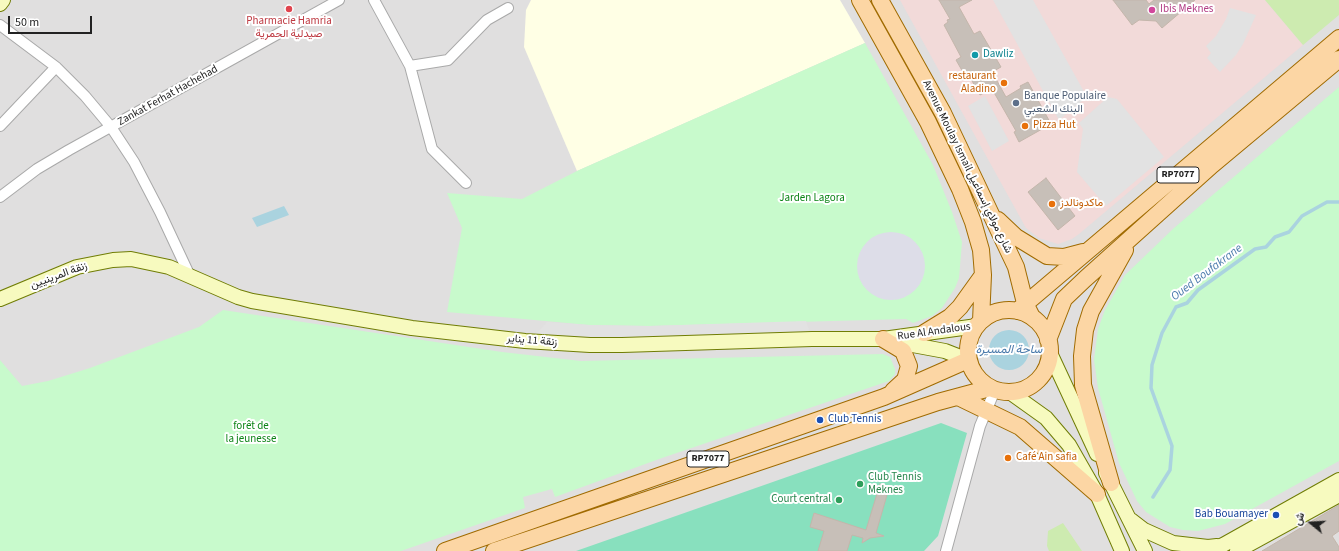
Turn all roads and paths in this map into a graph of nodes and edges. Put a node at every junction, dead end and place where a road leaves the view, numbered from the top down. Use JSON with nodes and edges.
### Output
{"nodes":[{"id":1,"x":3,"y":0,"type":"edge"},
{"id":2,"x":339,"y":0,"type":"edge"},
{"id":3,"x":374,"y":0,"type":"edge"},
{"id":4,"x":860,"y":0,"type":"edge"},
{"id":5,"x":880,"y":0,"type":"edge"},
{"id":6,"x":0,"y":4,"type":"edge"},
{"id":7,"x":508,"y":8,"type":"dead end"},
{"id":8,"x":0,"y":25,"type":"edge"},
{"id":9,"x":1339,"y":38,"type":"edge"},
{"id":10,"x":1339,"y":59,"type":"edge"},
{"id":11,"x":410,"y":66,"type":"junction"},
{"id":12,"x":56,"y":67,"type":"junction"},
{"id":13,"x":0,"y":126,"type":"edge"},
{"id":14,"x":112,"y":127,"type":"junction"},
{"id":15,"x":466,"y":183,"type":"dead end"},
{"id":16,"x":0,"y":197,"type":"edge"},
{"id":17,"x":988,"y":210,"type":"junction"},
{"id":18,"x":1132,"y":238,"type":"junction"},
{"id":19,"x":1087,"y":251,"type":"junction"},
{"id":20,"x":189,"y":274,"type":"junction"},
{"id":21,"x":983,"y":275,"type":"junction"},
{"id":22,"x":0,"y":298,"type":"edge"},
{"id":23,"x":1021,"y":307,"type":"junction"},
{"id":24,"x":979,"y":324,"type":"junction"},
{"id":25,"x":924,"y":333,"type":"junction"},
{"id":26,"x":883,"y":339,"type":"junction"},
{"id":27,"x":1049,"y":346,"type":"junction"},
{"id":28,"x":968,"y":360,"type":"junction"},
{"id":29,"x":992,"y":389,"type":"junction"},
{"id":30,"x":1010,"y":393,"type":"junction"},
{"id":31,"x":884,"y":397,"type":"junction"},
{"id":32,"x":958,"y":397,"type":"junction"},
{"id":33,"x":986,"y":410,"type":"junction"},
{"id":34,"x":1339,"y":480,"type":"edge"},
{"id":35,"x":1111,"y":483,"type":"junction"},
{"id":36,"x":1097,"y":494,"type":"junction"},
{"id":37,"x":1339,"y":495,"type":"edge"},
{"id":38,"x":1129,"y":518,"type":"junction"},
{"id":39,"x":485,"y":544,"type":"edge"},
{"id":40,"x":1222,"y":544,"type":"junction"},
{"id":41,"x":445,"y":551,"type":"edge"},
{"id":42,"x":494,"y":551,"type":"edge"},
{"id":43,"x":946,"y":551,"type":"edge"},
{"id":44,"x":1122,"y":551,"type":"edge"},
{"id":45,"x":1145,"y":551,"type":"edge"},
{"id":46,"x":1208,"y":551,"type":"edge"},
{"id":47,"x":1237,"y":551,"type":"edge"}],
"edges":[{"from":1,"to":6,"type":"main road"},
{"from":2,"to":14,"type":"street","name":"Zankat Ferhat Hachehad"},
{"from":3,"to":11,"type":"street"},
{"from":4,"to":21,"type":"main road","name":"Avenue Moulay Ismail شارع مولاي إسماعيل"},
{"from":5,"to":17,"type":"main road","name":"Avenue Moulay Ismail شارع مولاي إسماعيل"},
{"from":7,"to":11,"type":"street"},
{"from":8,"to":12,"type":"street"},
{"from":9,"to":19,"type":"main road","number":"RP7077"},
{"from":10,"to":18,"type":"main road","number":"RP7077"},
{"from":11,"to":15,"type":"street"},
{"from":12,"to":13,"type":"street"},
{"from":12,"to":14,"type":"street"},
{"from":14,"to":16,"type":"street","name":"Zankat Ferhat Hachehad"},
{"from":14,"to":20,"type":"street"},
{"from":17,"to":19,"type":"main road"},
{"from":17,"to":23,"type":"main road","name":"Avenue Moulay Ismail شارع مولاي إسماعيل"},
{"from":18,"to":27,"type":"main road","number":"RP7077"},
{"from":18,"to":35,"type":"main road"},
{"from":19,"to":23,"type":"main road","number":"RP7077"},
{"from":20,"to":22,"type":"main road","name":"زنقة المرينيين"},
{"from":20,"to":26,"type":"main road","name":"زنقة 11 يناير"},
{"from":21,"to":24,"type":"main road","name":"Avenue Moulay Ismail شارع مولاي إسماعيل"},
{"from":21,"to":25,"type":"main road"},
{"from":23,"to":24,"type":"main road"},
{"from":23,"to":27,"type":"main road"},
{"from":24,"to":25,"type":"main road","name":"Rue Al Andalous"},
{"from":24,"to":28,"type":"main road"},
{"from":25,"to":26,"type":"main road","name":"Rue Al Andalous"},
{"from":26,"to":28,"type":"main road","name":"Rue Al Andalous"},
{"from":26,"to":31,"type":"main road"},
{"from":27,"to":30,"type":"main road","number":"RP7077"},
{"from":27,"to":35,"type":"main road"},
{"from":28,"to":29,"type":"main road"},
{"from":28,"to":31,"type":"main road","number":"RP7077"},
{"from":29,"to":30,"type":"main road","number":"RP7077"},
{"from":29,"to":32,"type":"main road","number":"RP7077"},
{"from":29,"to":33,"type":"street"},
{"from":30,"to":36,"type":"main road"},
{"from":31,"to":39,"type":"main road","number":"RP7077"},
{"from":32,"to":33,"type":"main road"},
{"from":32,"to":42,"type":"main road","number":"RP7077"},
{"from":33,"to":36,"type":"main road"},
{"from":33,"to":43,"type":"street"},
{"from":34,"to":40,"type":"main road"},
{"from":35,"to":38,"type":"main road"},
{"from":36,"to":44,"type":"main road"},
{"from":37,"to":47,"type":"main road"},
{"from":38,"to":40,"type":"main road"},
{"from":38,"to":45,"type":"main road"},
{"from":39,"to":41,"type":"main road","number":"RP7077"},
{"from":40,"to":46,"type":"main road"}]}
